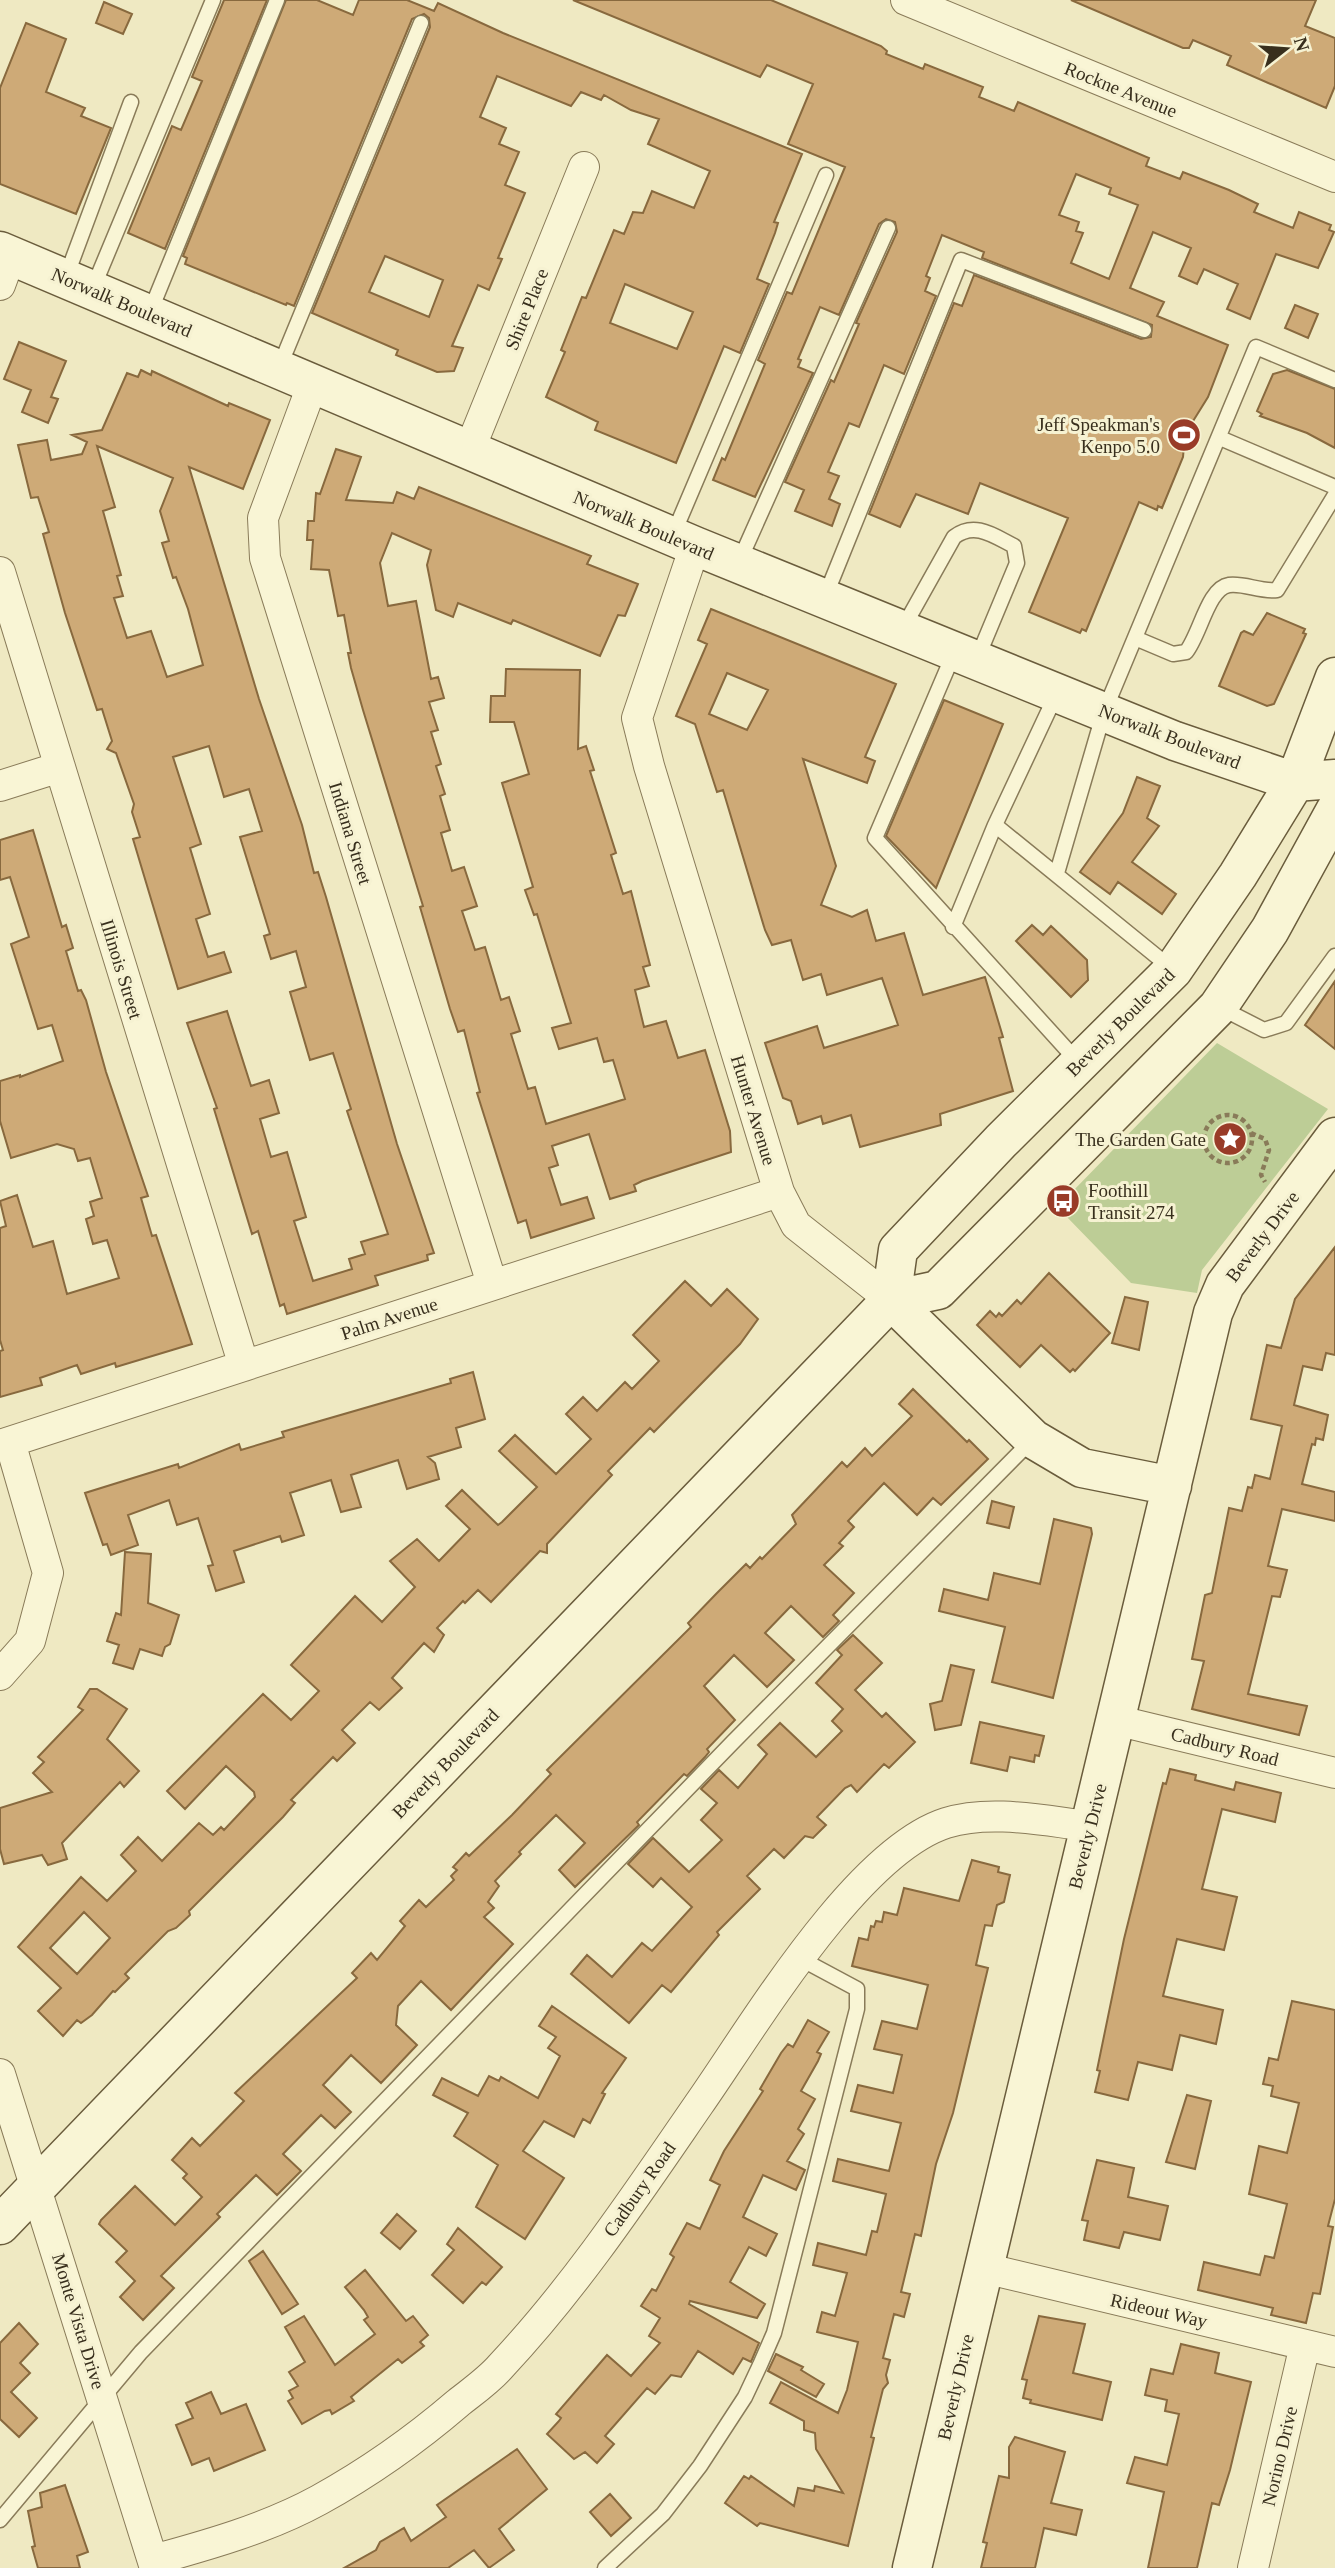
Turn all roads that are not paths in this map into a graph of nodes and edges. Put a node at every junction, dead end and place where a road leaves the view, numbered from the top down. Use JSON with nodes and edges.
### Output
{"nodes":[{"id":1,"x":213,"y":0,"type":"edge"},
{"id":2,"x":277,"y":0,"type":"edge"},
{"id":3,"x":906,"y":0,"type":"edge"},
{"id":4,"x":421,"y":23,"type":"dead end"},
{"id":5,"x":131,"y":102,"type":"dead end"},
{"id":6,"x":584,"y":167,"type":"dead end"},
{"id":7,"x":826,"y":175,"type":"dead end"},
{"id":8,"x":1335,"y":177,"type":"edge"},
{"id":9,"x":888,"y":228,"type":"dead end"},
{"id":10,"x":4,"y":263,"type":"edge"},
{"id":11,"x":79,"y":284,"type":"junction"},
{"id":12,"x":150,"y":314,"type":"junction"},
{"id":13,"x":1144,"y":330,"type":"dead end"},
{"id":14,"x":296,"y":375,"type":"junction"},
{"id":15,"x":1335,"y":380,"type":"edge"},
{"id":16,"x":1220,"y":438,"type":"junction"},
{"id":17,"x":469,"y":451,"type":"junction"},
{"id":18,"x":1335,"y":487,"type":"edge"},
{"id":19,"x":1335,"y":495,"type":"edge"},
{"id":20,"x":684,"y":542,"type":"junction"},
{"id":21,"x":738,"y":563,"type":"junction"},
{"id":22,"x":0,"y":572,"type":"edge"},
{"id":23,"x":825,"y":599,"type":"junction"},
{"id":24,"x":902,"y":630,"type":"junction"},
{"id":25,"x":1135,"y":638,"type":"junction"},
{"id":26,"x":966,"y":656,"type":"junction"},
{"id":27,"x":1335,"y":677,"type":"edge"},
{"id":28,"x":1057,"y":693,"type":"junction"},
{"id":29,"x":1104,"y":712,"type":"junction"},
{"id":30,"x":60,"y":767,"type":"junction"},
{"id":31,"x":1335,"y":779,"type":"edge"},
{"id":32,"x":1295,"y":782,"type":"junction"},
{"id":33,"x":0,"y":786,"type":"edge"},
{"id":34,"x":1332,"y":824,"type":"edge"},
{"id":35,"x":995,"y":825,"type":"junction"},
{"id":36,"x":1057,"y":873,"type":"junction"},
{"id":37,"x":953,"y":927,"type":"junction"},
{"id":38,"x":1335,"y":956,"type":"edge"},
{"id":39,"x":1173,"y":970,"type":"junction"},
{"id":40,"x":1218,"y":1007,"type":"junction"},
{"id":41,"x":1079,"y":1063,"type":"junction"},
{"id":42,"x":1335,"y":1137,"type":"edge"},
{"id":43,"x":779,"y":1192,"type":"junction"},
{"id":44,"x":492,"y":1284,"type":"junction"},
{"id":45,"x":891,"y":1300,"type":"junction"},
{"id":46,"x":244,"y":1366,"type":"junction"},
{"id":47,"x":1033,"y":1439,"type":"junction"},
{"id":48,"x":5,"y":1443,"type":"edge"},
{"id":49,"x":1172,"y":1486,"type":"junction"},
{"id":50,"x":0,"y":1675,"type":"edge"},
{"id":51,"x":1115,"y":1720,"type":"junction"},
{"id":52,"x":1335,"y":1773,"type":"edge"},
{"id":53,"x":1090,"y":1826,"type":"junction"},
{"id":54,"x":801,"y":1959,"type":"junction"},
{"id":55,"x":0,"y":2074,"type":"edge"},
{"id":56,"x":38,"y":2186,"type":"junction"},
{"id":57,"x":0,"y":2225,"type":"edge"},
{"id":58,"x":984,"y":2268,"type":"junction"},
{"id":59,"x":1305,"y":2344,"type":"junction"},
{"id":60,"x":1335,"y":2352,"type":"edge"},
{"id":61,"x":103,"y":2400,"type":"junction"},
{"id":62,"x":0,"y":2520,"type":"edge"},
{"id":63,"x":154,"y":2564,"type":"edge"},
{"id":64,"x":606,"y":2568,"type":"edge"},
{"id":65,"x":912,"y":2568,"type":"edge"},
{"id":66,"x":1253,"y":2568,"type":"edge"}],
"edges":[{"from":1,"to":11,"type":"lane"},
{"from":2,"to":12,"type":"lane"},
{"from":3,"to":8,"type":"street","name":"Rockne Avenue"},
{"from":4,"to":14,"type":"lane"},
{"from":5,"to":11,"type":"lane"},
{"from":6,"to":17,"type":"street","name":"Shire Place"},
{"from":7,"to":20,"type":"lane"},
{"from":9,"to":21,"type":"lane"},
{"from":10,"to":11,"type":"main road","name":"Norwalk Boulevard"},
{"from":11,"to":12,"type":"main road","name":"Norwalk Boulevard"},
{"from":12,"to":14,"type":"main road","name":"Norwalk Boulevard"},
{"from":13,"to":23,"type":"lane"},
{"from":14,"to":17,"type":"main road","name":"Norwalk Boulevard"},
{"from":14,"to":44,"type":"street","name":"Indiana Street"},
{"from":15,"to":16,"type":"lane"},
{"from":16,"to":18,"type":"lane"},
{"from":16,"to":25,"type":"lane"},
{"from":17,"to":20,"type":"main road","name":"Norwalk Boulevard"},
{"from":19,"to":25,"type":"lane"},
{"from":20,"to":21,"type":"main road","name":"Norwalk Boulevard"},
{"from":20,"to":43,"type":"street","name":"Hunter Avenue"},
{"from":21,"to":23,"type":"main road","name":"Norwalk Boulevard"},
{"from":22,"to":30,"type":"street","name":"Illinois Street"},
{"from":23,"to":24,"type":"main road","name":"Norwalk Boulevard"},
{"from":24,"to":26,"type":"main road","name":"Norwalk Boulevard"},
{"from":24,"to":26,"type":"lane"},
{"from":25,"to":29,"type":"lane"},
{"from":26,"to":28,"type":"main road","name":"Norwalk Boulevard"},
{"from":26,"to":37,"type":"lane"},
{"from":27,"to":32,"type":"main road","name":"Beverly Boulevard"},
{"from":28,"to":29,"type":"main road","name":"Norwalk Boulevard"},
{"from":28,"to":35,"type":"lane"},
{"from":29,"to":32,"type":"main road","name":"Norwalk Boulevard"},
{"from":29,"to":36,"type":"lane"},
{"from":30,"to":33,"type":"street"},
{"from":30,"to":46,"type":"street","name":"Illinois Street"},
{"from":31,"to":32,"type":"main road"},
{"from":32,"to":34,"type":"main road"},
{"from":32,"to":39,"type":"main road","name":"Beverly Boulevard"},
{"from":34,"to":40,"type":"main road"},
{"from":35,"to":36,"type":"lane"},
{"from":35,"to":37,"type":"lane"},
{"from":36,"to":39,"type":"lane"},
{"from":37,"to":41,"type":"lane"},
{"from":38,"to":40,"type":"lane"},
{"from":39,"to":41,"type":"main road","name":"Beverly Boulevard"},
{"from":40,"to":45,"type":"main road"},
{"from":41,"to":45,"type":"main road","name":"Beverly Boulevard"},
{"from":42,"to":49,"type":"main road","name":"Beverly Drive"},
{"from":43,"to":44,"type":"street","name":"Palm Avenue"},
{"from":43,"to":45,"type":"street","name":"Hunter Avenue"},
{"from":44,"to":46,"type":"street","name":"Palm Avenue"},
{"from":45,"to":47,"type":"main road","name":"Hunter Avenue"},
{"from":45,"to":56,"type":"main road","name":"Beverly Boulevard"},
{"from":46,"to":48,"type":"street","name":"Palm Avenue"},
{"from":47,"to":49,"type":"main road","name":"Hunter Avenue"},
{"from":47,"to":61,"type":"lane"},
{"from":48,"to":50,"type":"street"},
{"from":49,"to":51,"type":"main road","name":"Beverly Drive"},
{"from":51,"to":52,"type":"street","name":"Cadbury Road"},
{"from":51,"to":53,"type":"main road","name":"Beverly Drive"},
{"from":53,"to":54,"type":"street","name":"Cadbury Road"},
{"from":53,"to":58,"type":"main road","name":"Beverly Drive"},
{"from":54,"to":63,"type":"street","name":"Cadbury Road"},
{"from":54,"to":64,"type":"lane"},
{"from":55,"to":56,"type":"street","name":"Monte Vista Drive"},
{"from":56,"to":57,"type":"main road","name":"Beverly Boulevard"},
{"from":56,"to":61,"type":"street","name":"Monte Vista Drive"},
{"from":58,"to":59,"type":"street","name":"Rideout Way"},
{"from":58,"to":65,"type":"main road","name":"Beverly Drive"},
{"from":59,"to":60,"type":"street","name":"Rideout Way"},
{"from":59,"to":66,"type":"street","name":"Norino Drive"},
{"from":61,"to":62,"type":"lane"},
{"from":61,"to":63,"type":"street","name":"Monte Vista Drive"}]}
